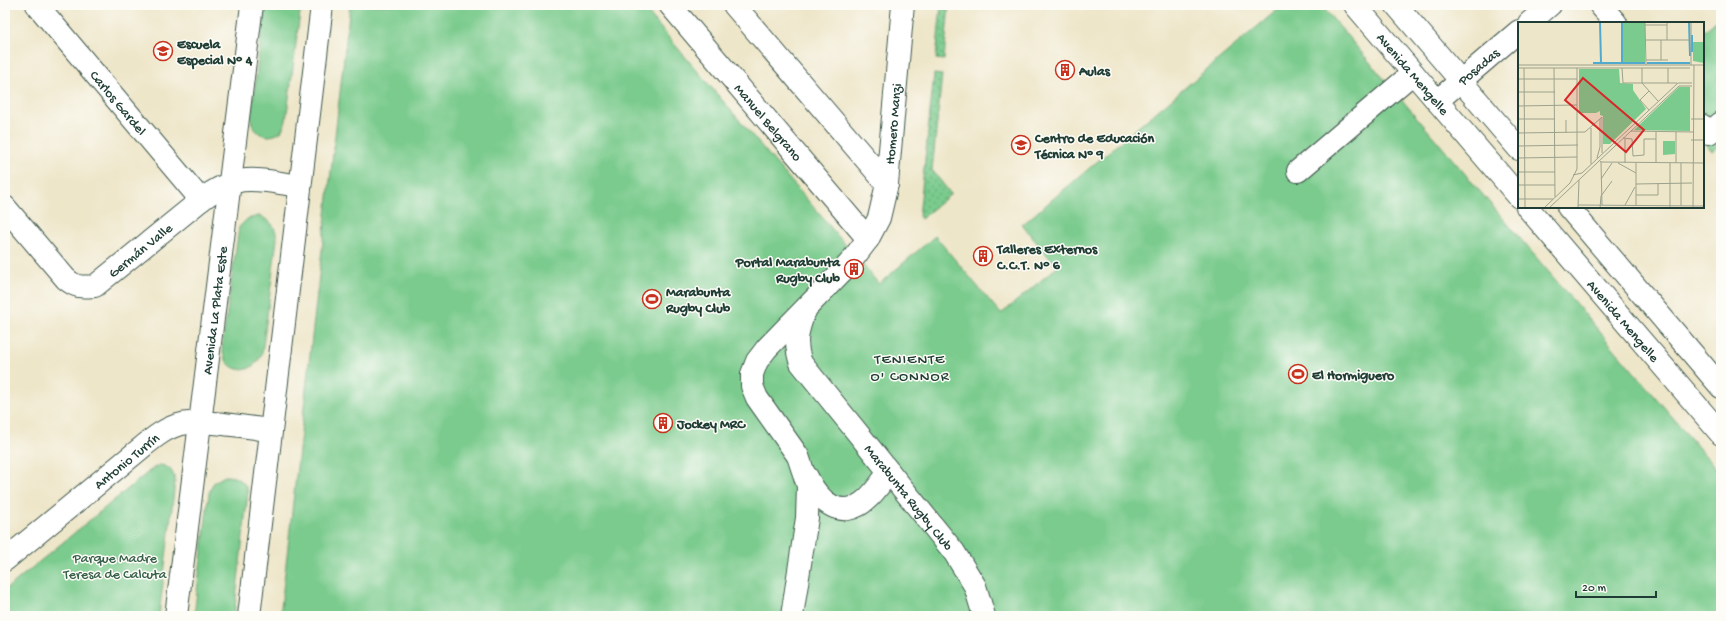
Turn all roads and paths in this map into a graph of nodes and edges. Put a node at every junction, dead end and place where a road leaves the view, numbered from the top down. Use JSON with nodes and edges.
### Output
{"nodes":[{"id":1,"x":37,"y":5,"type":"edge"},
{"id":2,"x":252,"y":5,"type":"edge"},
{"id":3,"x":322,"y":5,"type":"edge"},
{"id":4,"x":670,"y":5,"type":"edge"},
{"id":5,"x":734,"y":5,"type":"edge"},
{"id":6,"x":902,"y":5,"type":"edge"},
{"id":7,"x":1355,"y":5,"type":"edge"},
{"id":8,"x":1396,"y":5,"type":"edge"},
{"id":9,"x":1550,"y":5,"type":"edge"},
{"id":10,"x":1600,"y":5,"type":"edge"},
{"id":11,"x":1530,"y":22,"type":"edge"},
{"id":12,"x":1615,"y":22,"type":"edge"},
{"id":13,"x":1518,"y":32,"type":"edge"},
{"id":14,"x":1413,"y":73,"type":"junction"},
{"id":15,"x":1461,"y":81,"type":"junction"},
{"id":16,"x":1437,"y":101,"type":"junction"},
{"id":17,"x":1721,"y":123,"type":"edge"},
{"id":18,"x":1704,"y":127,"type":"edge"},
{"id":19,"x":1518,"y":148,"type":"edge"},
{"id":20,"x":1298,"y":171,"type":"dead end"},
{"id":21,"x":229,"y":182,"type":"junction"},
{"id":22,"x":886,"y":184,"type":"junction"},
{"id":23,"x":300,"y":186,"type":"junction"},
{"id":24,"x":1518,"y":196,"type":"edge"},
{"id":25,"x":201,"y":200,"type":"junction"},
{"id":26,"x":5,"y":207,"type":"edge"},
{"id":27,"x":1528,"y":208,"type":"edge"},
{"id":28,"x":1569,"y":208,"type":"edge"},
{"id":29,"x":868,"y":239,"type":"junction"},
{"id":30,"x":806,"y":308,"type":"junction"},
{"id":31,"x":1721,"y":388,"type":"edge"},
{"id":32,"x":199,"y":423,"type":"junction"},
{"id":33,"x":271,"y":430,"type":"junction"},
{"id":34,"x":1721,"y":434,"type":"edge"},
{"id":35,"x":804,"y":470,"type":"junction"},
{"id":36,"x":889,"y":472,"type":"junction"},
{"id":37,"x":5,"y":560,"type":"edge"},
{"id":38,"x":176,"y":616,"type":"edge"},
{"id":39,"x":249,"y":616,"type":"edge"},
{"id":40,"x":792,"y":616,"type":"edge"},
{"id":41,"x":984,"y":616,"type":"edge"}],
"edges":[{"from":1,"to":25,"type":"main road","name":"Carlos Gardel"},
{"from":2,"to":21,"type":"main road","name":"Avenida La Plata Este"},
{"from":3,"to":23,"type":"main road"},
{"from":4,"to":29,"type":"main road","name":"Manuel Belgrano"},
{"from":5,"to":22,"type":"main road"},
{"from":6,"to":22,"type":"main road","name":"Homero Manzi"},
{"from":7,"to":14,"type":"main road","name":"Avenida Mengelle"},
{"from":8,"to":15,"type":"main road"},
{"from":9,"to":11,"type":"main road"},
{"from":10,"to":12,"type":"main road"},
{"from":13,"to":15,"type":"main road","name":"Posadas"},
{"from":14,"to":16,"type":"main road","name":"Avenida Mengelle"},
{"from":14,"to":20,"type":"main road"},
{"from":15,"to":16,"type":"main road","name":"Posadas"},
{"from":15,"to":19,"type":"main road"},
{"from":16,"to":24,"type":"main road","name":"Avenida Mengelle"},
{"from":17,"to":18,"type":"main road"},
{"from":21,"to":23,"type":"main road","name":"Germán Valle"},
{"from":21,"to":25,"type":"main road","name":"Germán Valle"},
{"from":21,"to":32,"type":"main road","name":"Avenida La Plata Este"},
{"from":22,"to":29,"type":"main road","name":"Homero Manzi"},
{"from":23,"to":33,"type":"main road"},
{"from":25,"to":26,"type":"main road","name":"Germán Valle"},
{"from":27,"to":34,"type":"main road","name":"Avenida Mengelle"},
{"from":28,"to":31,"type":"main road"},
{"from":29,"to":30,"type":"main road","name":"Homero Manzi"},
{"from":30,"to":35,"type":"main road"},
{"from":30,"to":36,"type":"main road","name":"Marabunta Rugby Club"},
{"from":32,"to":33,"type":"main road","name":"Antonio Turrín"},
{"from":32,"to":37,"type":"main road","name":"Antonio Turrín"},
{"from":32,"to":38,"type":"main road","name":"Avenida La Plata Este"},
{"from":33,"to":39,"type":"main road"},
{"from":35,"to":36,"type":"main road"},
{"from":35,"to":40,"type":"main road"},
{"from":36,"to":41,"type":"main road","name":"Marabunta Rugby Club"}]}
